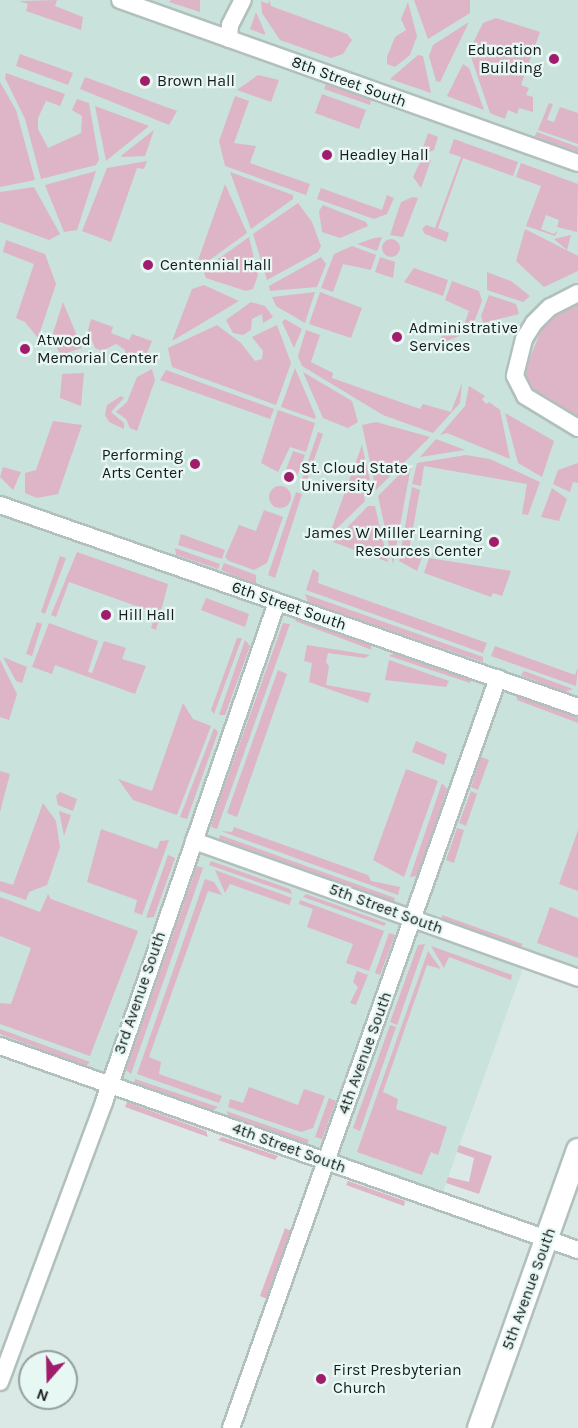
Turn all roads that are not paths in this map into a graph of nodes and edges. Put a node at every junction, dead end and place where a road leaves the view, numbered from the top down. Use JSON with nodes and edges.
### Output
{"nodes":[{"id":1,"x":120,"y":0,"type":"edge"},
{"id":2,"x":243,"y":0,"type":"edge"},
{"id":3,"x":229,"y":39,"type":"junction"},
{"id":4,"x":578,"y":163,"type":"edge"},
{"id":5,"x":578,"y":292,"type":"edge"},
{"id":6,"x":578,"y":428,"type":"edge"},
{"id":7,"x":0,"y":505,"type":"edge"},
{"id":8,"x":277,"y":602,"type":"junction"},
{"id":9,"x":498,"y":678,"type":"junction"},
{"id":10,"x":578,"y":707,"type":"edge"},
{"id":11,"x":194,"y":841,"type":"junction"},
{"id":12,"x":414,"y":920,"type":"junction"},
{"id":13,"x":578,"y":978,"type":"edge"},
{"id":14,"x":0,"y":1046,"type":"edge"},
{"id":15,"x":110,"y":1084,"type":"junction"},
{"id":16,"x":578,"y":1150,"type":"edge"},
{"id":17,"x":326,"y":1161,"type":"junction"},
{"id":18,"x":547,"y":1239,"type":"junction"},
{"id":19,"x":578,"y":1250,"type":"edge"},
{"id":20,"x":0,"y":1382,"type":"edge"},
{"id":21,"x":231,"y":1428,"type":"edge"},
{"id":22,"x":479,"y":1428,"type":"edge"}],
"edges":[{"from":1,"to":3,"type":"street","name":"8th Street South"},
{"from":2,"to":3,"type":"street"},
{"from":3,"to":4,"type":"street","name":"8th Street South"},
{"from":5,"to":6,"type":"street"},
{"from":7,"to":8,"type":"street","name":"6th Street South"},
{"from":8,"to":9,"type":"street","name":"6th Street South"},
{"from":8,"to":11,"type":"street","name":"3rd Avenue South"},
{"from":9,"to":10,"type":"street","name":"6th Street South"},
{"from":9,"to":12,"type":"street","name":"4th Avenue South"},
{"from":11,"to":12,"type":"street","name":"5th Street South"},
{"from":11,"to":15,"type":"street","name":"3rd Avenue South"},
{"from":12,"to":13,"type":"street","name":"5th Street South"},
{"from":12,"to":17,"type":"street","name":"4th Avenue South"},
{"from":14,"to":15,"type":"street","name":"4th Street South"},
{"from":15,"to":17,"type":"street","name":"4th Street South"},
{"from":15,"to":20,"type":"street","name":"3rd Avenue South"},
{"from":16,"to":18,"type":"street","name":"5th Avenue South"},
{"from":17,"to":18,"type":"street","name":"4th Street South"},
{"from":17,"to":21,"type":"street","name":"4th Avenue South"},
{"from":18,"to":19,"type":"street","name":"4th Street South"},
{"from":18,"to":22,"type":"street","name":"5th Avenue South"}]}
